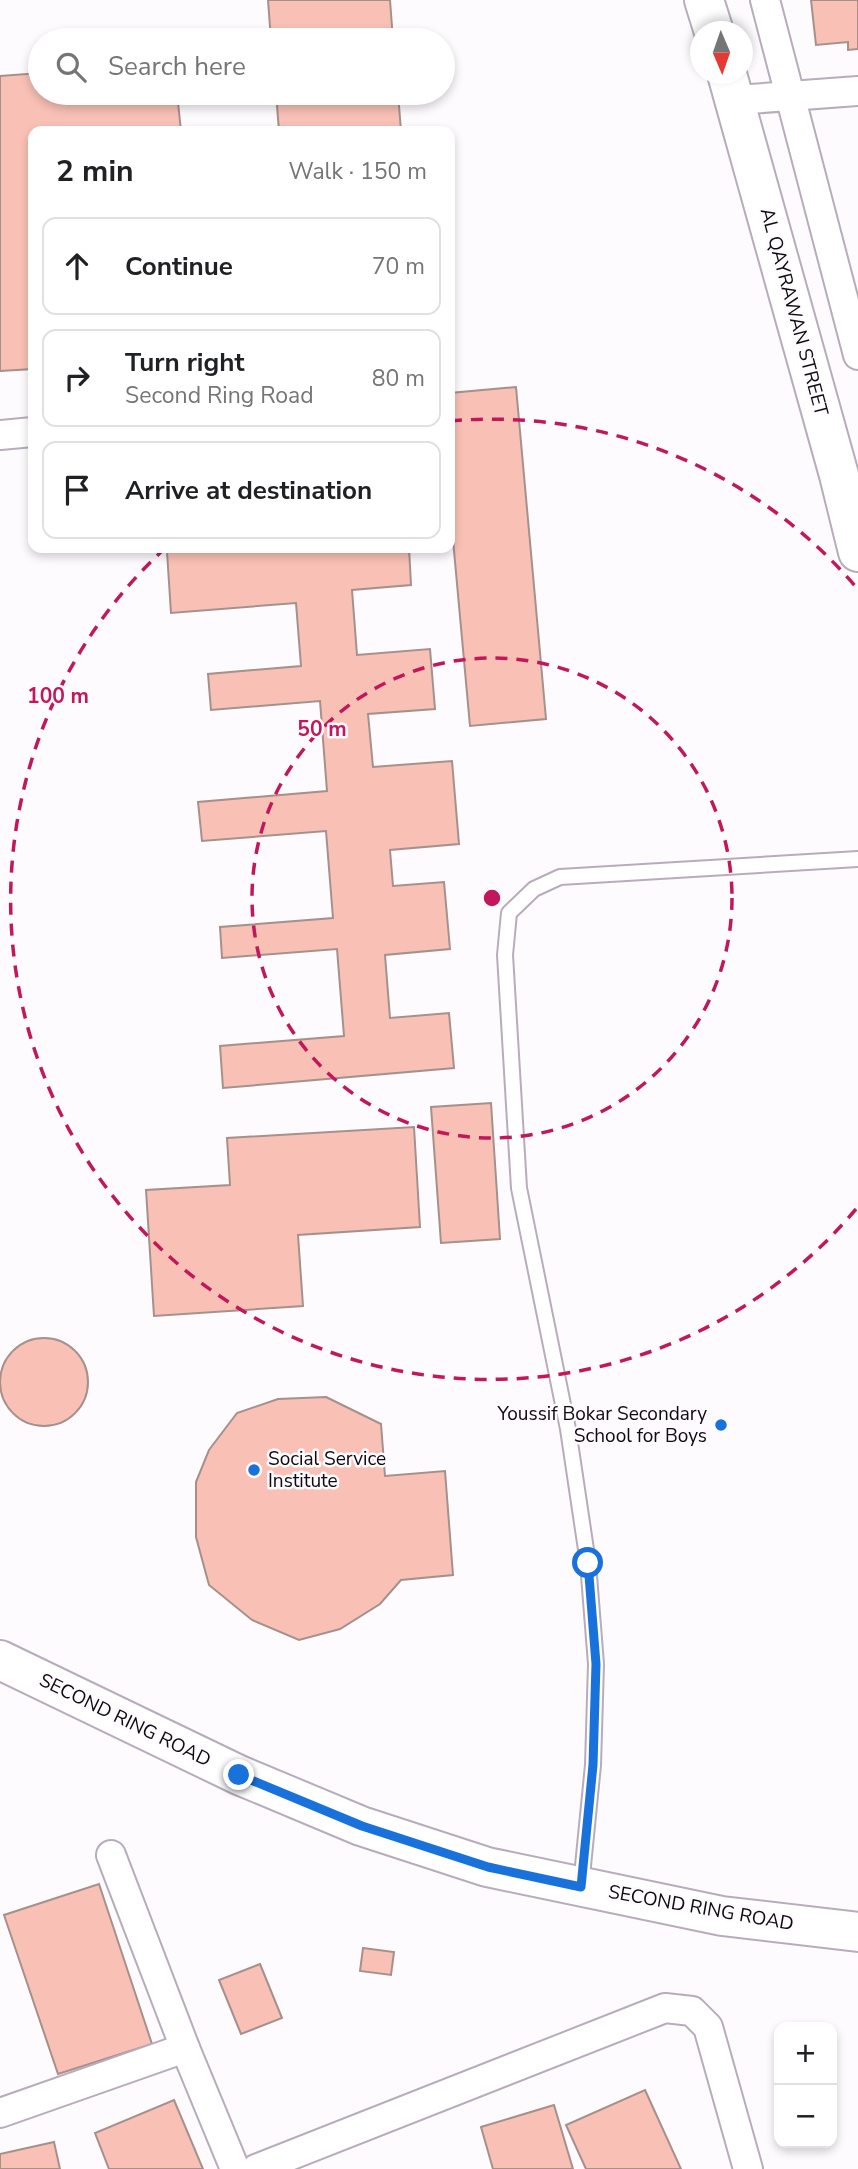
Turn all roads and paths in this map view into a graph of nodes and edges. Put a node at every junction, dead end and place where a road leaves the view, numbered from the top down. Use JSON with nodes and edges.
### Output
{"nodes":[{"id":1,"x":705,"y":0,"type":"edge"},
{"id":2,"x":765,"y":0,"type":"edge"},
{"id":3,"x":711,"y":21,"type":"edge"},
{"id":4,"x":732,"y":87,"type":"edge"},
{"id":5,"x":858,"y":91,"type":"edge"},
{"id":6,"x":790,"y":96,"type":"junction"},
{"id":7,"x":858,"y":355,"type":"edge"},
{"id":8,"x":28,"y":432,"type":"edge"},
{"id":9,"x":0,"y":435,"type":"edge"},
{"id":10,"x":858,"y":552,"type":"edge"},
{"id":11,"x":858,"y":859,"type":"edge"},
{"id":12,"x":0,"y":1660,"type":"edge"},
{"id":13,"x":111,"y":1855,"type":"dead end"},
{"id":14,"x":581,"y":1887,"type":"junction"},
{"id":15,"x":858,"y":1932,"type":"edge"},
{"id":16,"x":185,"y":2048,"type":"junction"},
{"id":17,"x":0,"y":2113,"type":"edge"},
{"id":18,"x":235,"y":2169,"type":"edge"},
{"id":19,"x":257,"y":2169,"type":"edge"},
{"id":20,"x":748,"y":2169,"type":"edge"}],
"edges":[{"from":1,"to":3,"type":"main road"},
{"from":2,"to":6,"type":"street"},
{"from":4,"to":6,"type":"street"},
{"from":4,"to":10,"type":"main road","name":"AL QAYRAWAN STREET"},
{"from":5,"to":6,"type":"street"},
{"from":6,"to":7,"type":"street"},
{"from":8,"to":9,"type":"street"},
{"from":11,"to":14,"type":"lane"},
{"from":12,"to":14,"type":"main road","name":"SECOND RING ROAD"},
{"from":13,"to":16,"type":"street"},
{"from":14,"to":15,"type":"main road","name":"SECOND RING ROAD"},
{"from":16,"to":17,"type":"street"},
{"from":16,"to":18,"type":"street"},
{"from":19,"to":20,"type":"street"}]}
